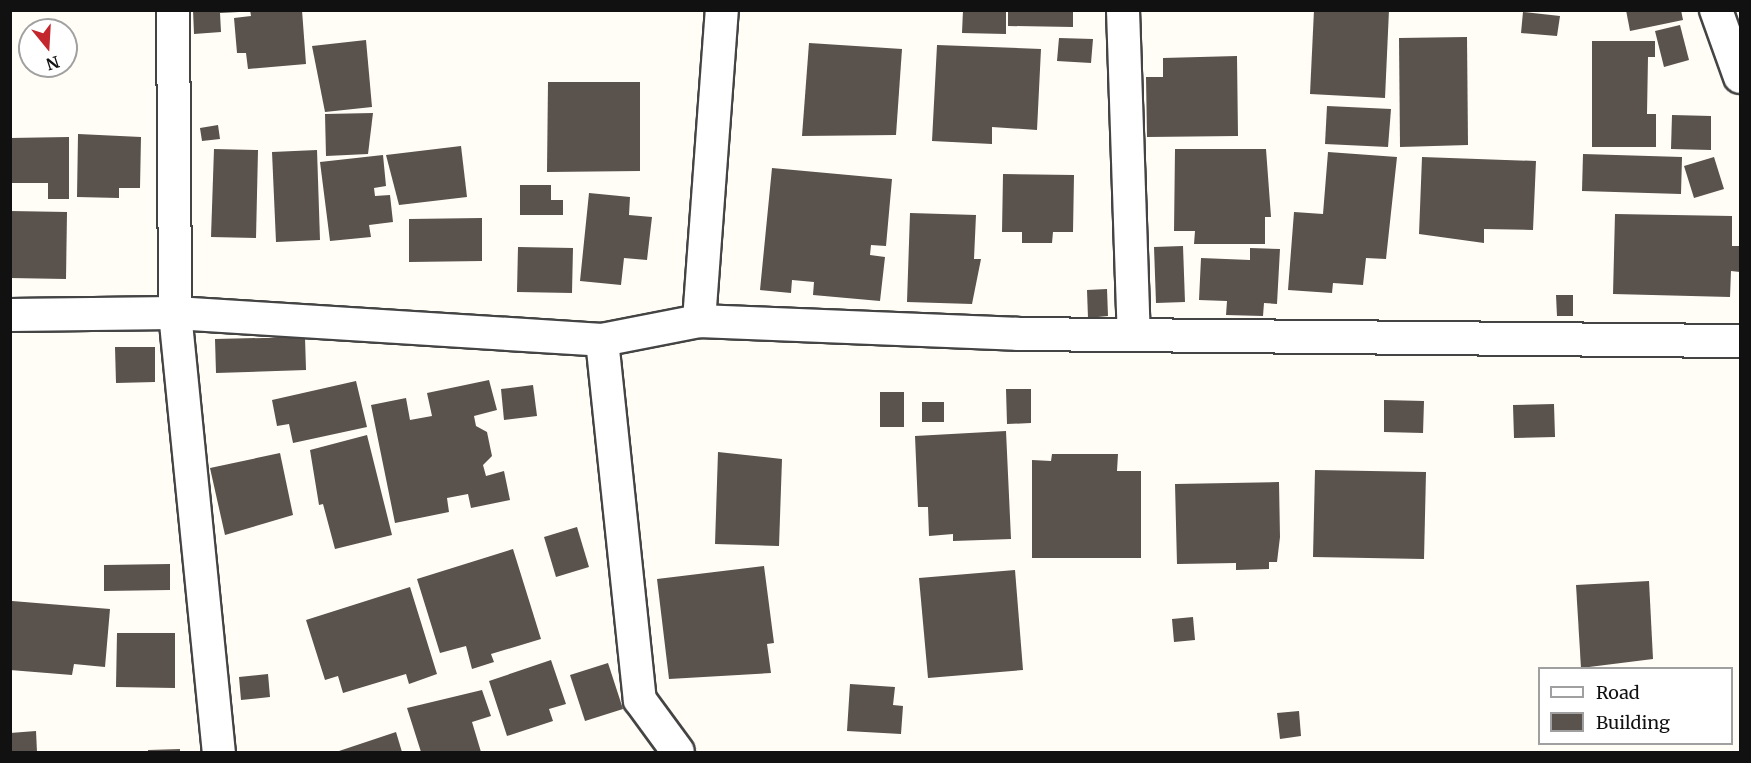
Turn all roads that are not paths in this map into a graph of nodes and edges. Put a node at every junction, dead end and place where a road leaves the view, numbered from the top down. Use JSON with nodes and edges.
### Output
{"nodes":[{"id":1,"x":173,"y":10,"type":"edge"},
{"id":2,"x":722,"y":10,"type":"edge"},
{"id":3,"x":1122,"y":10,"type":"edge"},
{"id":4,"x":1716,"y":10,"type":"edge"},
{"id":5,"x":1740,"y":77,"type":"edge"},
{"id":6,"x":175,"y":313,"type":"junction"},
{"id":7,"x":10,"y":315,"type":"edge"},
{"id":8,"x":699,"y":321,"type":"junction"},
{"id":9,"x":1134,"y":335,"type":"junction"},
{"id":10,"x":602,"y":340,"type":"junction"},
{"id":11,"x":1740,"y":341,"type":"edge"},
{"id":12,"x":219,"y":753,"type":"edge"},
{"id":13,"x":678,"y":753,"type":"edge"}],
"edges":[{"from":1,"to":6,"type":"street"},
{"from":2,"to":8,"type":"street"},
{"from":3,"to":9,"type":"street"},
{"from":4,"to":5,"type":"street"},
{"from":6,"to":7,"type":"street"},
{"from":6,"to":10,"type":"street"},
{"from":6,"to":12,"type":"street"},
{"from":8,"to":9,"type":"street"},
{"from":8,"to":10,"type":"street"},
{"from":9,"to":11,"type":"street"},
{"from":10,"to":13,"type":"street"}]}
